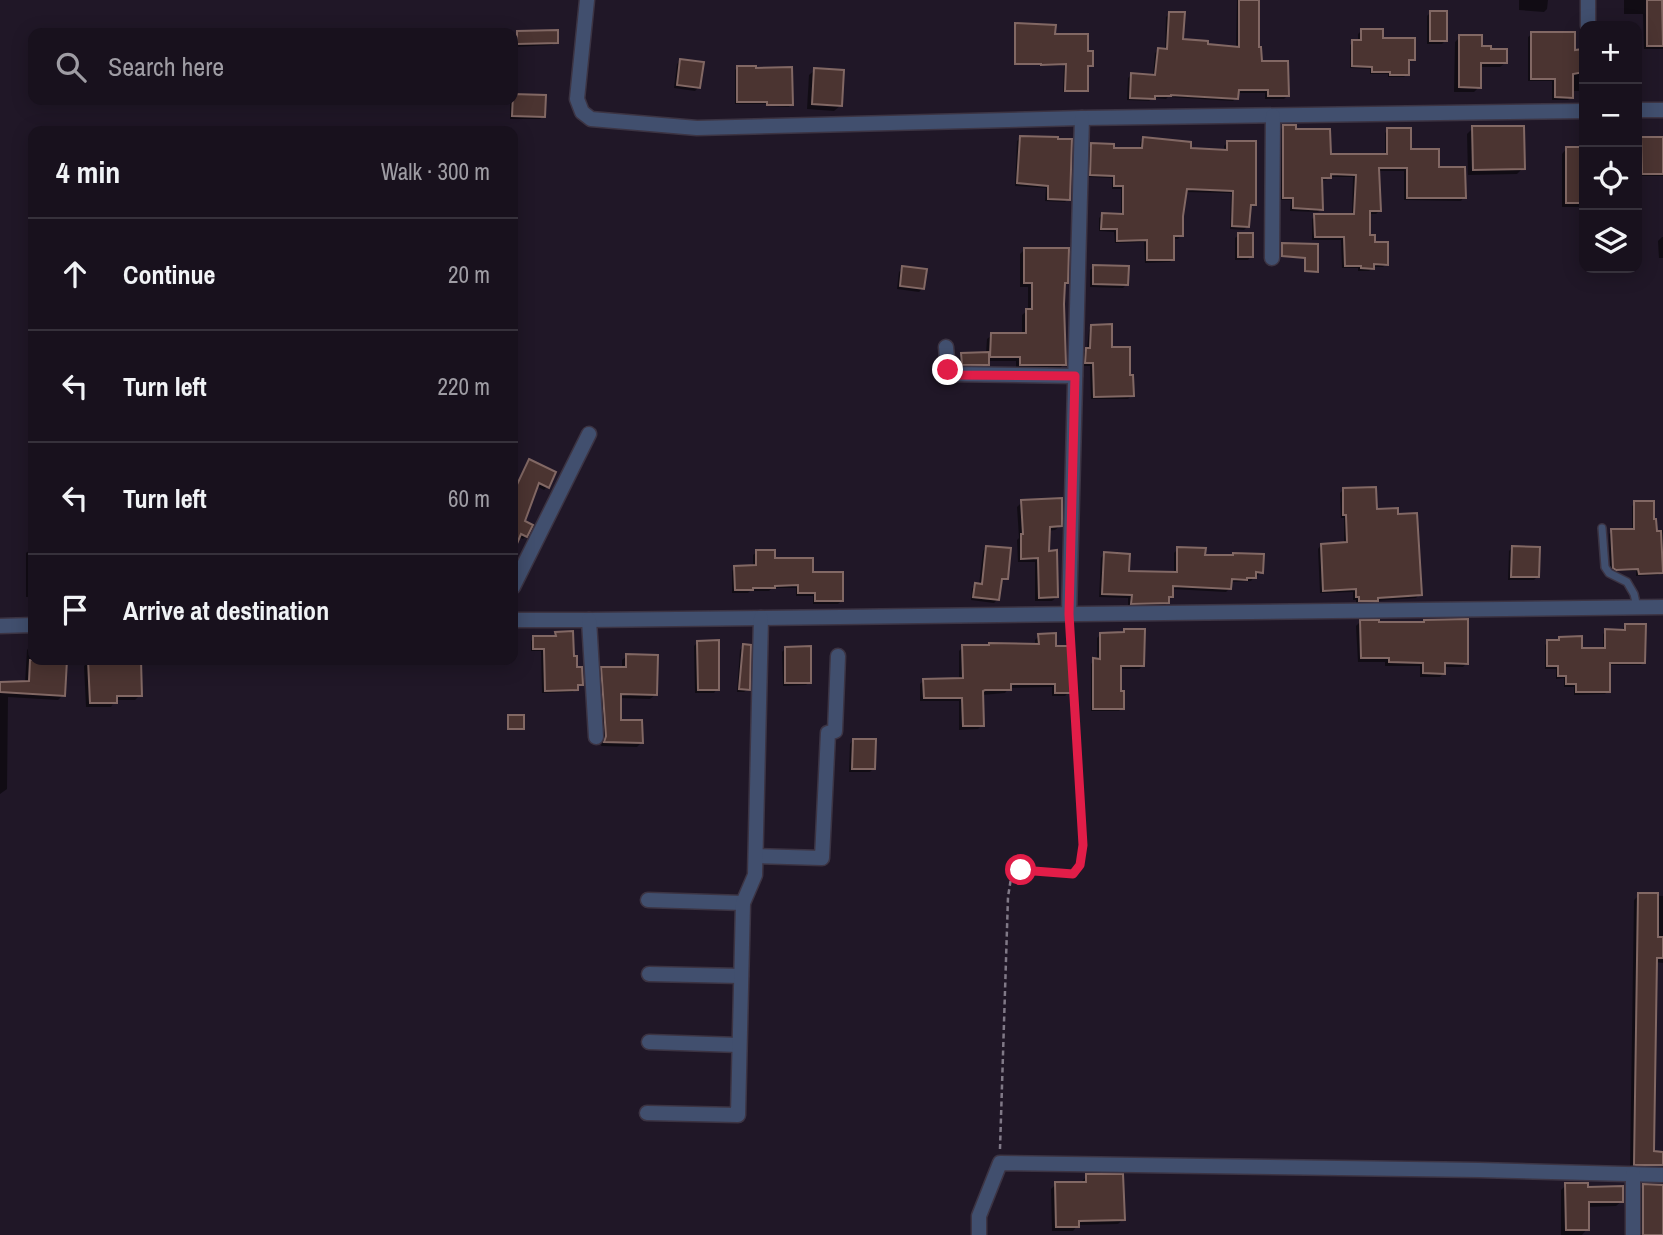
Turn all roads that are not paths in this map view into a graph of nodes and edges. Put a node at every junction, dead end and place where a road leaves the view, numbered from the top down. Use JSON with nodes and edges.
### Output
{"nodes":[{"id":1,"x":587,"y":0,"type":"edge"},
{"id":2,"x":1588,"y":0,"type":"edge"},
{"id":3,"x":1588,"y":21,"type":"edge"},
{"id":4,"x":1642,"y":110,"type":"edge"},
{"id":5,"x":1663,"y":110,"type":"edge"},
{"id":6,"x":1579,"y":111,"type":"edge"},
{"id":7,"x":1273,"y":116,"type":"junction"},
{"id":8,"x":1082,"y":118,"type":"junction"},
{"id":9,"x":1272,"y":258,"type":"dead end"},
{"id":10,"x":946,"y":347,"type":"dead end"},
{"id":11,"x":1075,"y":376,"type":"junction"},
{"id":12,"x":589,"y":434,"type":"dead end"},
{"id":13,"x":1602,"y":528,"type":"dead end"},
{"id":14,"x":518,"y":577,"type":"edge"},
{"id":15,"x":1663,"y":607,"type":"edge"},
{"id":16,"x":1637,"y":608,"type":"junction"},
{"id":17,"x":1069,"y":614,"type":"junction"},
{"id":18,"x":761,"y":618,"type":"junction"},
{"id":19,"x":518,"y":620,"type":"edge"},
{"id":20,"x":589,"y":620,"type":"junction"},
{"id":21,"x":28,"y":625,"type":"edge"},
{"id":22,"x":0,"y":626,"type":"edge"},
{"id":23,"x":838,"y":656,"type":"dead end"},
{"id":24,"x":596,"y":737,"type":"dead end"},
{"id":25,"x":756,"y":856,"type":"junction"},
{"id":26,"x":648,"y":901,"type":"dead end"},
{"id":27,"x":743,"y":903,"type":"junction"},
{"id":28,"x":649,"y":974,"type":"dead end"},
{"id":29,"x":741,"y":976,"type":"junction"},
{"id":30,"x":649,"y":1042,"type":"dead end"},
{"id":31,"x":739,"y":1045,"type":"junction"},
{"id":32,"x":647,"y":1113,"type":"dead end"},
{"id":33,"x":1633,"y":1174,"type":"junction"},
{"id":34,"x":1663,"y":1175,"type":"edge"},
{"id":35,"x":979,"y":1235,"type":"edge"},
{"id":36,"x":1633,"y":1235,"type":"edge"}],
"edges":[{"from":1,"to":8,"type":"street"},
{"from":2,"to":3,"type":"street"},
{"from":4,"to":5,"type":"street"},
{"from":6,"to":7,"type":"street"},
{"from":7,"to":8,"type":"street"},
{"from":7,"to":9,"type":"street"},
{"from":8,"to":11,"type":"street"},
{"from":10,"to":11,"type":"street"},
{"from":11,"to":17,"type":"street"},
{"from":12,"to":14,"type":"street"},
{"from":13,"to":16,"type":"lane"},
{"from":15,"to":16,"type":"street"},
{"from":16,"to":17,"type":"street"},
{"from":17,"to":18,"type":"street"},
{"from":18,"to":20,"type":"street"},
{"from":18,"to":25,"type":"street"},
{"from":19,"to":20,"type":"street"},
{"from":20,"to":24,"type":"street"},
{"from":21,"to":22,"type":"street"},
{"from":23,"to":25,"type":"street"},
{"from":25,"to":27,"type":"street"},
{"from":26,"to":27,"type":"street"},
{"from":27,"to":29,"type":"street"},
{"from":28,"to":29,"type":"street"},
{"from":29,"to":31,"type":"street"},
{"from":30,"to":31,"type":"street"},
{"from":31,"to":32,"type":"street"},
{"from":33,"to":34,"type":"street"},
{"from":33,"to":35,"type":"street"},
{"from":33,"to":36,"type":"street"}]}
